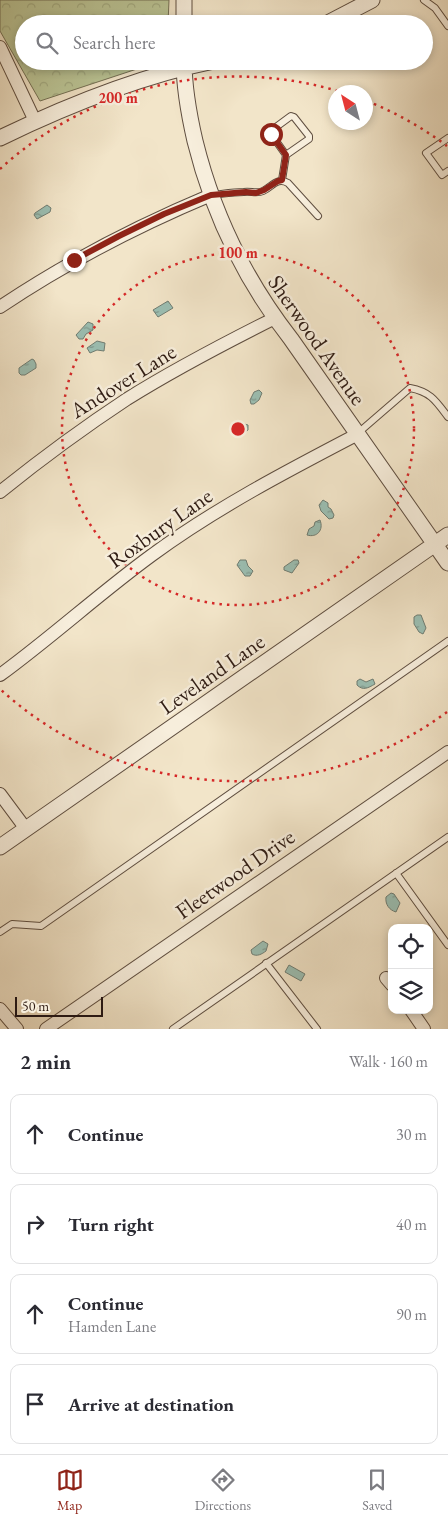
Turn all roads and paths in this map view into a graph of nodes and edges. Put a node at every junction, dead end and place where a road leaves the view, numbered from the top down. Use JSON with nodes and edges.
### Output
{"nodes":[{"id":1,"x":184,"y":0,"type":"edge"},
{"id":2,"x":372,"y":0,"type":"edge"},
{"id":3,"x":424,"y":0,"type":"edge"},
{"id":4,"x":434,"y":0,"type":"edge"},
{"id":5,"x":434,"y":8,"type":"junction"},
{"id":6,"x":184,"y":15,"type":"edge"},
{"id":7,"x":343,"y":15,"type":"edge"},
{"id":8,"x":448,"y":26,"type":"edge"},
{"id":9,"x":0,"y":48,"type":"edge"},
{"id":10,"x":167,"y":70,"type":"edge"},
{"id":11,"x":185,"y":70,"type":"edge"},
{"id":12,"x":35,"y":121,"type":"junction"},
{"id":13,"x":0,"y":138,"type":"edge"},
{"id":14,"x":448,"y":138,"type":"edge"},
{"id":15,"x":286,"y":155,"type":"junction"},
{"id":16,"x":448,"y":171,"type":"edge"},
{"id":17,"x":282,"y":180,"type":"junction"},
{"id":18,"x":211,"y":195,"type":"junction"},
{"id":19,"x":318,"y":216,"type":"dead end"},
{"id":20,"x":0,"y":306,"type":"edge"},
{"id":21,"x":275,"y":318,"type":"junction"},
{"id":22,"x":448,"y":417,"type":"edge"},
{"id":23,"x":358,"y":434,"type":"junction"},
{"id":24,"x":0,"y":492,"type":"edge"},
{"id":25,"x":448,"y":535,"type":"edge"},
{"id":26,"x":434,"y":545,"type":"junction"},
{"id":27,"x":448,"y":563,"type":"edge"},
{"id":28,"x":448,"y":641,"type":"edge"},
{"id":29,"x":0,"y":675,"type":"edge"},
{"id":30,"x":448,"y":752,"type":"edge"},
{"id":31,"x":0,"y":794,"type":"edge"},
{"id":32,"x":26,"y":829,"type":"junction"},
{"id":33,"x":448,"y":837,"type":"edge"},
{"id":34,"x":0,"y":847,"type":"edge"},
{"id":35,"x":396,"y":873,"type":"junction"},
{"id":36,"x":0,"y":932,"type":"edge"},
{"id":37,"x":448,"y":945,"type":"edge"},
{"id":38,"x":266,"y":963,"type":"junction"},
{"id":39,"x":0,"y":1009,"type":"edge"},
{"id":40,"x":414,"y":1014,"type":"edge"},
{"id":41,"x":17,"y":1029,"type":"edge"},
{"id":42,"x":46,"y":1029,"type":"edge"},
{"id":43,"x":173,"y":1029,"type":"edge"},
{"id":44,"x":317,"y":1029,"type":"edge"},
{"id":45,"x":424,"y":1029,"type":"edge"}],
"edges":[{"from":1,"to":6,"type":"street"},
{"from":2,"to":7,"type":"street"},
{"from":3,"to":5,"type":"lane"},
{"from":4,"to":5,"type":"lane"},
{"from":5,"to":8,"type":"lane"},
{"from":9,"to":12,"type":"street"},
{"from":10,"to":12,"type":"street"},
{"from":11,"to":18,"type":"street","name":"Sherwood Avenue"},
{"from":12,"to":13,"type":"street"},
{"from":14,"to":16,"type":"lane"},
{"from":15,"to":15,"type":"lane"},
{"from":15,"to":17,"type":"lane"},
{"from":17,"to":18,"type":"lane"},
{"from":17,"to":19,"type":"lane"},
{"from":18,"to":20,"type":"street"},
{"from":18,"to":21,"type":"street","name":"Sherwood Avenue"},
{"from":21,"to":23,"type":"street","name":"Sherwood Avenue"},
{"from":21,"to":24,"type":"street","name":"Andover Lane"},
{"from":22,"to":23,"type":"lane"},
{"from":23,"to":26,"type":"street","name":"Sherwood Avenue"},
{"from":23,"to":29,"type":"street","name":"Roxbury Lane"},
{"from":25,"to":26,"type":"street","name":"Leveland Lane"},
{"from":26,"to":27,"type":"street","name":"Sherwood Avenue"},
{"from":26,"to":32,"type":"street","name":"Leveland Lane"},
{"from":28,"to":36,"type":"lane"},
{"from":30,"to":42,"type":"street","name":"Fleetwood Drive"},
{"from":31,"to":32,"type":"street"},
{"from":32,"to":34,"type":"street","name":"Leveland Lane"},
{"from":33,"to":35,"type":"lane"},
{"from":35,"to":37,"type":"lane"},
{"from":35,"to":38,"type":"lane"},
{"from":38,"to":43,"type":"lane"},
{"from":38,"to":44,"type":"lane"},
{"from":39,"to":41,"type":"street"},
{"from":40,"to":45,"type":"street"}]}
